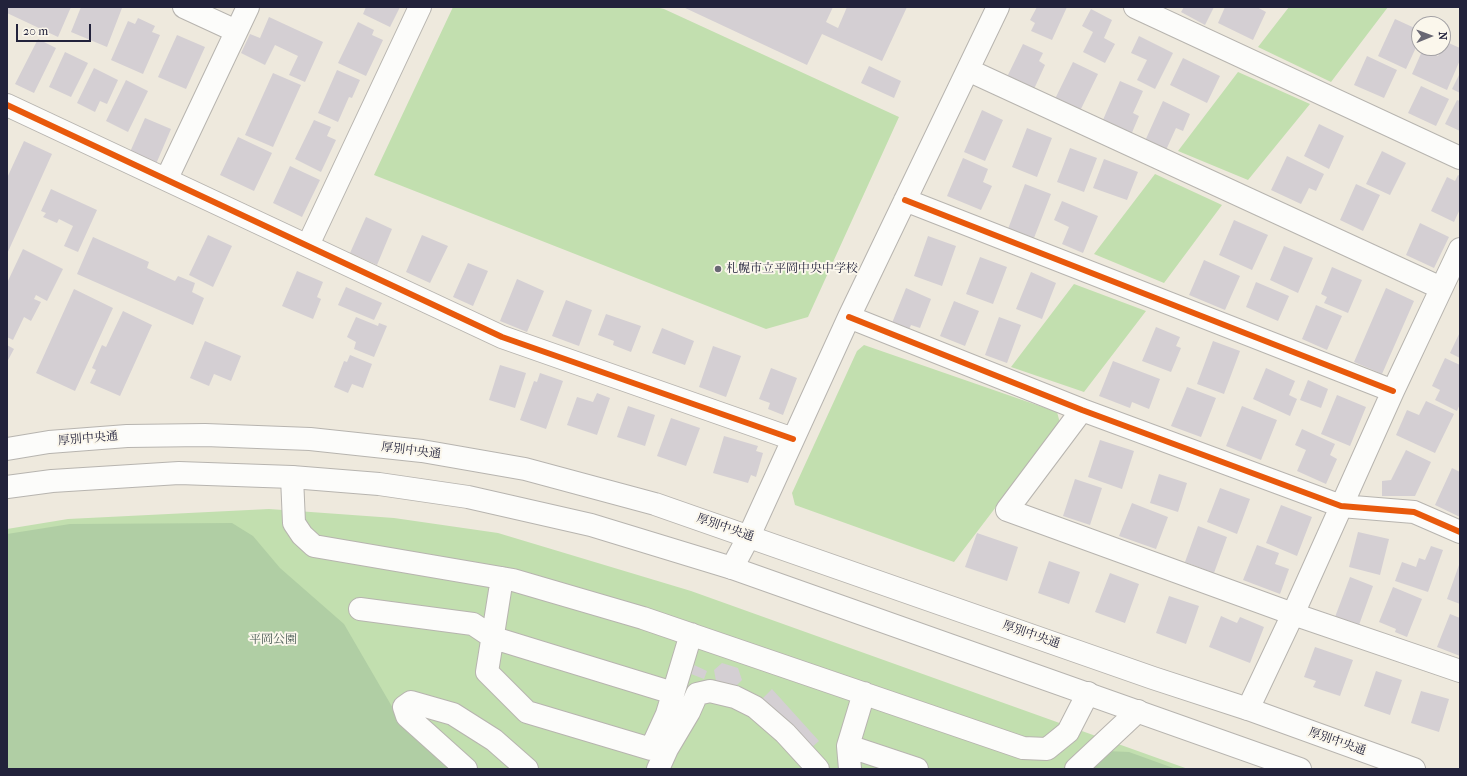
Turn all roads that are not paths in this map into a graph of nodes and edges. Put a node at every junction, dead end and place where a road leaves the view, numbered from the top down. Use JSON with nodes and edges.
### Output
{"nodes":[{"id":1,"x":184,"y":7,"type":"edge"},
{"id":2,"x":248,"y":7,"type":"edge"},
{"id":3,"x":420,"y":7,"type":"edge"},
{"id":4,"x":998,"y":7,"type":"edge"},
{"id":5,"x":1135,"y":7,"type":"edge"},
{"id":6,"x":236,"y":31,"type":"junction"},
{"id":7,"x":968,"y":70,"type":"junction"},
{"id":8,"x":7,"y":105,"type":"edge"},
{"id":9,"x":1460,"y":158,"type":"edge"},
{"id":10,"x":167,"y":178,"type":"junction"},
{"id":11,"x":905,"y":200,"type":"junction"},
{"id":12,"x":308,"y":245,"type":"junction"},
{"id":13,"x":1460,"y":249,"type":"edge"},
{"id":14,"x":1441,"y":288,"type":"junction"},
{"id":15,"x":849,"y":317,"type":"junction"},
{"id":16,"x":1392,"y":391,"type":"junction"},
{"id":17,"x":1082,"y":410,"type":"junction"},
{"id":18,"x":793,"y":439,"type":"junction"},
{"id":19,"x":7,"y":449,"type":"edge"},
{"id":20,"x":292,"y":477,"type":"junction"},
{"id":21,"x":7,"y":487,"type":"edge"},
{"id":22,"x":1341,"y":506,"type":"junction"},
{"id":23,"x":1460,"y":532,"type":"edge"},
{"id":24,"x":749,"y":536,"type":"junction"},
{"id":25,"x":732,"y":568,"type":"junction"},
{"id":26,"x":502,"y":578,"type":"junction"},
{"id":27,"x":360,"y":609,"type":"dead end"},
{"id":28,"x":1293,"y":614,"type":"junction"},
{"id":29,"x":691,"y":634,"type":"junction"},
{"id":30,"x":494,"y":638,"type":"junction"},
{"id":31,"x":1460,"y":671,"type":"edge"},
{"id":32,"x":673,"y":692,"type":"junction"},
{"id":33,"x":864,"y":693,"type":"junction"},
{"id":34,"x":1088,"y":693,"type":"junction"},
{"id":35,"x":1248,"y":709,"type":"junction"},
{"id":36,"x":1138,"y":711,"type":"junction"},
{"id":37,"x":848,"y":746,"type":"junction"},
{"id":38,"x":466,"y":769,"type":"edge"},
{"id":39,"x":527,"y":769,"type":"edge"},
{"id":40,"x":658,"y":769,"type":"edge"},
{"id":41,"x":818,"y":769,"type":"edge"},
{"id":42,"x":850,"y":769,"type":"edge"},
{"id":43,"x":917,"y":769,"type":"edge"},
{"id":44,"x":1076,"y":769,"type":"edge"},
{"id":45,"x":1300,"y":769,"type":"edge"},
{"id":46,"x":1414,"y":769,"type":"edge"}],
"edges":[{"from":1,"to":6,"type":"street"},
{"from":2,"to":6,"type":"street"},
{"from":3,"to":12,"type":"street"},
{"from":4,"to":7,"type":"street"},
{"from":5,"to":9,"type":"street"},
{"from":6,"to":10,"type":"street"},
{"from":7,"to":11,"type":"street"},
{"from":7,"to":14,"type":"street"},
{"from":8,"to":10,"type":"street"},
{"from":10,"to":12,"type":"street"},
{"from":11,"to":15,"type":"street"},
{"from":11,"to":16,"type":"street"},
{"from":12,"to":18,"type":"street"},
{"from":13,"to":14,"type":"street"},
{"from":14,"to":16,"type":"street"},
{"from":15,"to":17,"type":"street"},
{"from":15,"to":18,"type":"street"},
{"from":16,"to":22,"type":"street"},
{"from":17,"to":22,"type":"street"},
{"from":17,"to":28,"type":"street"},
{"from":18,"to":24,"type":"street"},
{"from":19,"to":24,"type":"street","name":"厚別中央通"},
{"from":20,"to":21,"type":"street"},
{"from":20,"to":25,"type":"street"},
{"from":20,"to":26,"type":"street"},
{"from":22,"to":23,"type":"street"},
{"from":22,"to":28,"type":"street"},
{"from":24,"to":25,"type":"street"},
{"from":24,"to":35,"type":"street","name":"厚別中央通"},
{"from":25,"to":34,"type":"street"},
{"from":26,"to":29,"type":"street"},
{"from":26,"to":30,"type":"street"},
{"from":27,"to":30,"type":"street"},
{"from":28,"to":31,"type":"street"},
{"from":28,"to":35,"type":"street"},
{"from":29,"to":32,"type":"street"},
{"from":29,"to":33,"type":"street"},
{"from":30,"to":32,"type":"street"},
{"from":30,"to":32,"type":"street"},
{"from":33,"to":34,"type":"street"},
{"from":33,"to":37,"type":"street"},
{"from":34,"to":36,"type":"street"},
{"from":35,"to":46,"type":"street","name":"厚別中央通"},
{"from":36,"to":44,"type":"street"},
{"from":36,"to":45,"type":"street"},
{"from":37,"to":42,"type":"street"},
{"from":37,"to":43,"type":"street"},
{"from":38,"to":39,"type":"street"},
{"from":40,"to":41,"type":"street"}]}
